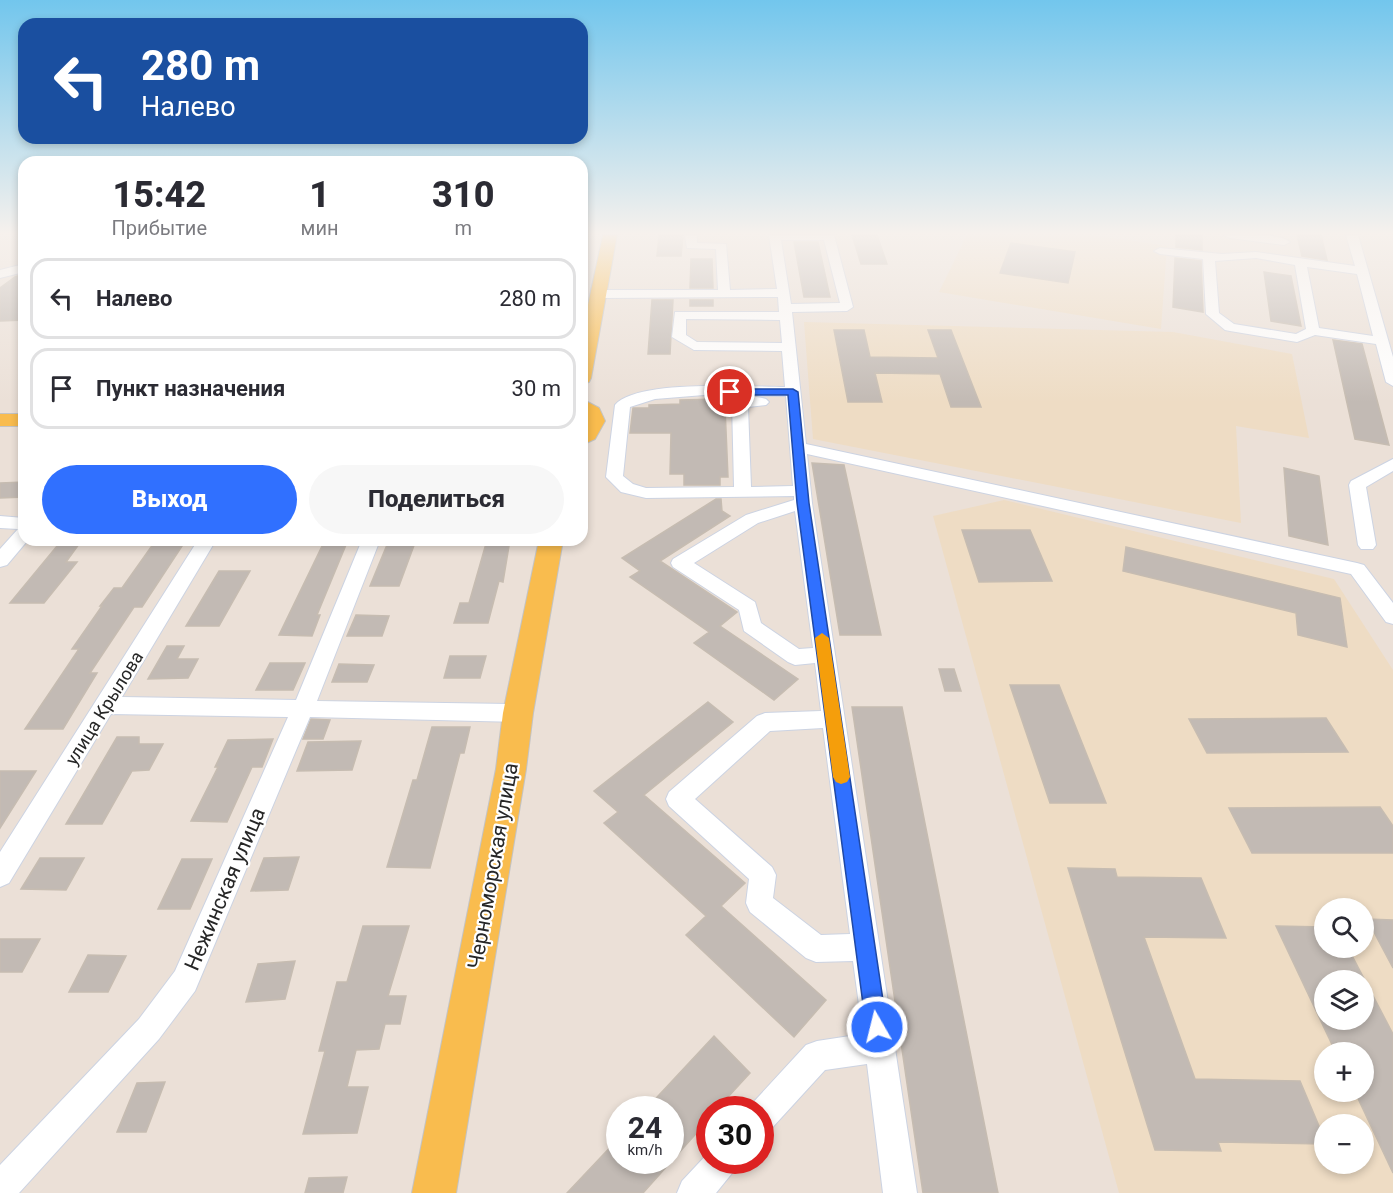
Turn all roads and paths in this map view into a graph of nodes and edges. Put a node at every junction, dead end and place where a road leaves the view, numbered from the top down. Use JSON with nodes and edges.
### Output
{"nodes":[{"id":1,"x":601,"y":291,"type":"edge"},
{"id":2,"x":783,"y":291,"type":"edge"},
{"id":3,"x":843,"y":291,"type":"edge"},
{"id":4,"x":1211,"y":291,"type":"edge"},
{"id":5,"x":1305,"y":291,"type":"edge"},
{"id":6,"x":1368,"y":291,"type":"edge"},
{"id":7,"x":724,"y":293,"type":"joint"},
{"id":8,"x":600,"y":294,"type":"junction"},
{"id":9,"x":785,"y":306,"type":"junction"},
{"id":10,"x":1313,"y":331,"type":"junction"},
{"id":11,"x":588,"y":337,"type":"edge"},
{"id":12,"x":1382,"y":341,"type":"junction"},
{"id":13,"x":789,"y":347,"type":"junction"},
{"id":14,"x":1393,"y":379,"type":"edge"},
{"id":15,"x":793,"y":397,"type":"junction"},
{"id":16,"x":588,"y":409,"type":"edge"},
{"id":17,"x":0,"y":420,"type":"edge"},
{"id":18,"x":18,"y":420,"type":"edge"},
{"id":19,"x":588,"y":435,"type":"edge"},
{"id":20,"x":798,"y":447,"type":"junction"},
{"id":21,"x":1393,"y":464,"type":"edge"},
{"id":22,"x":743,"y":492,"type":"junction"},
{"id":23,"x":802,"y":497,"type":"junction"},
{"id":24,"x":0,"y":522,"type":"edge"},
{"id":25,"x":18,"y":524,"type":"edge"},
{"id":26,"x":18,"y":540,"type":"edge"},
{"id":27,"x":1367,"y":544,"type":"dead end"},
{"id":28,"x":203,"y":546,"type":"edge"},
{"id":29,"x":369,"y":546,"type":"edge"},
{"id":30,"x":551,"y":546,"type":"edge"},
{"id":31,"x":0,"y":561,"type":"edge"},
{"id":32,"x":1393,"y":617,"type":"edge"},
{"id":33,"x":824,"y":655,"type":"junction"},
{"id":34,"x":106,"y":705,"type":"junction"},
{"id":35,"x":303,"y":709,"type":"junction"},
{"id":36,"x":518,"y":713,"type":"junction"},
{"id":37,"x":833,"y":719,"type":"junction"},
{"id":38,"x":0,"y":875,"type":"edge"},
{"id":39,"x":866,"y":947,"type":"junction"},
{"id":40,"x":880,"y":1047,"type":"junction"},
{"id":41,"x":774,"y":1103,"type":"edge"},
{"id":42,"x":711,"y":1174,"type":"edge"},
{"id":43,"x":0,"y":1189,"type":"edge"},
{"id":44,"x":434,"y":1193,"type":"edge"},
{"id":45,"x":694,"y":1193,"type":"edge"},
{"id":46,"x":900,"y":1193,"type":"edge"}],
"edges":[{"from":1,"to":8,"type":"main road"},
{"from":2,"to":9,"type":"street"},
{"from":3,"to":9,"type":"street"},
{"from":4,"to":10,"type":"street"},
{"from":5,"to":10,"type":"street"},
{"from":6,"to":12,"type":"street"},
{"from":7,"to":8,"type":"street"},
{"from":7,"to":9,"type":"street"},
{"from":8,"to":11,"type":"main road"},
{"from":9,"to":13,"type":"street"},
{"from":9,"to":13,"type":"street"},
{"from":10,"to":12,"type":"street"},
{"from":12,"to":14,"type":"street"},
{"from":13,"to":15,"type":"street"},
{"from":15,"to":20,"type":"street"},
{"from":15,"to":22,"type":"street"},
{"from":15,"to":22,"type":"street"},
{"from":16,"to":19,"type":"main road"},
{"from":17,"to":18,"type":"main road"},
{"from":20,"to":23,"type":"street"},
{"from":20,"to":32,"type":"street"},
{"from":21,"to":27,"type":"street"},
{"from":22,"to":23,"type":"street"},
{"from":23,"to":33,"type":"street"},
{"from":23,"to":33,"type":"street"},
{"from":24,"to":25,"type":"street"},
{"from":26,"to":31,"type":"street"},
{"from":28,"to":34,"type":"street","name":"улица Крылова"},
{"from":29,"to":35,"type":"street","name":"Нежинская улица"},
{"from":30,"to":36,"type":"main road","name":"Черноморская улица"},
{"from":33,"to":37,"type":"street"},
{"from":34,"to":35,"type":"street"},
{"from":34,"to":38,"type":"street","name":"улица Крылова"},
{"from":35,"to":36,"type":"street"},
{"from":35,"to":43,"type":"street","name":"Нежинская улица"},
{"from":36,"to":44,"type":"main road","name":"Черноморская улица"},
{"from":37,"to":39,"type":"street"},
{"from":37,"to":39,"type":"street"},
{"from":39,"to":40,"type":"street"},
{"from":40,"to":41,"type":"street"},
{"from":40,"to":46,"type":"street"},
{"from":42,"to":45,"type":"street"}]}
